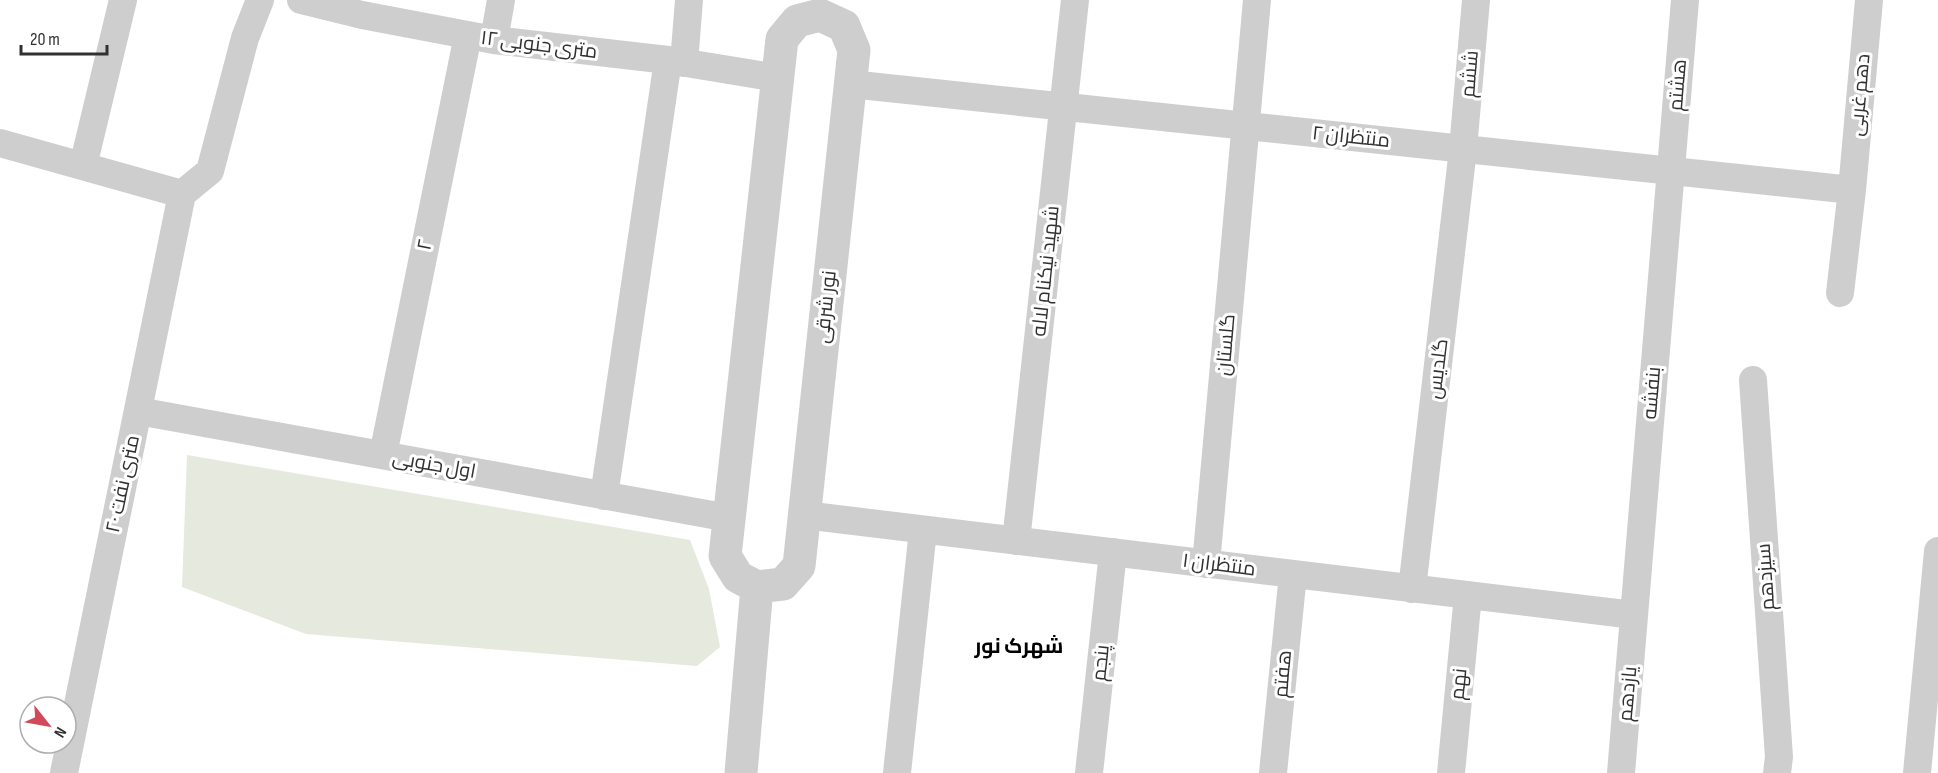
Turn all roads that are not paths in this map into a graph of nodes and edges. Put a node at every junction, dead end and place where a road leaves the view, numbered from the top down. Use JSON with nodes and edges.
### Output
{"nodes":[{"id":1,"x":123,"y":0,"type":"edge"},
{"id":2,"x":260,"y":0,"type":"edge"},
{"id":3,"x":304,"y":0,"type":"edge"},
{"id":4,"x":501,"y":0,"type":"edge"},
{"id":5,"x":688,"y":0,"type":"edge"},
{"id":6,"x":1075,"y":0,"type":"edge"},
{"id":7,"x":1257,"y":0,"type":"edge"},
{"id":8,"x":1476,"y":0,"type":"edge"},
{"id":9,"x":1685,"y":0,"type":"edge"},
{"id":10,"x":1869,"y":0,"type":"edge"},
{"id":11,"x":821,"y":8,"type":"edge"},
{"id":12,"x":481,"y":38,"type":"junction"},
{"id":13,"x":676,"y":62,"type":"junction"},
{"id":14,"x":778,"y":78,"type":"junction"},
{"id":15,"x":850,"y":84,"type":"junction"},
{"id":16,"x":1065,"y":107,"type":"junction"},
{"id":17,"x":1245,"y":126,"type":"junction"},
{"id":18,"x":0,"y":143,"type":"edge"},
{"id":19,"x":1463,"y":149,"type":"junction"},
{"id":20,"x":83,"y":166,"type":"junction"},
{"id":21,"x":1671,"y":171,"type":"junction"},
{"id":22,"x":1852,"y":190,"type":"junction"},
{"id":23,"x":182,"y":194,"type":"junction"},
{"id":24,"x":1840,"y":293,"type":"dead end"},
{"id":25,"x":1753,"y":380,"type":"dead end"},
{"id":26,"x":138,"y":411,"type":"junction"},
{"id":27,"x":383,"y":455,"type":"junction"},
{"id":28,"x":604,"y":496,"type":"junction"},
{"id":29,"x":804,"y":516,"type":"junction"},
{"id":30,"x":729,"y":518,"type":"junction"},
{"id":31,"x":923,"y":530,"type":"junction"},
{"id":32,"x":1016,"y":541,"type":"junction"},
{"id":33,"x":1938,"y":551,"type":"edge"},
{"id":34,"x":1113,"y":552,"type":"junction"},
{"id":35,"x":1206,"y":564,"type":"junction"},
{"id":36,"x":1293,"y":574,"type":"junction"},
{"id":37,"x":757,"y":587,"type":"junction"},
{"id":38,"x":1412,"y":589,"type":"junction"},
{"id":39,"x":1468,"y":595,"type":"junction"},
{"id":40,"x":1634,"y":615,"type":"junction"},
{"id":41,"x":64,"y":773,"type":"edge"},
{"id":42,"x":741,"y":773,"type":"edge"},
{"id":43,"x":897,"y":773,"type":"edge"},
{"id":44,"x":1089,"y":773,"type":"edge"},
{"id":45,"x":1274,"y":773,"type":"edge"},
{"id":46,"x":1451,"y":773,"type":"edge"},
{"id":47,"x":1621,"y":773,"type":"edge"},
{"id":48,"x":1777,"y":773,"type":"edge"},
{"id":49,"x":1917,"y":773,"type":"edge"}],
"edges":[{"from":1,"to":20,"type":"street"},
{"from":2,"to":23,"type":"street"},
{"from":3,"to":12,"type":"street","name":"۱۲ متری جنوبی"},
{"from":4,"to":12,"type":"street","name":"۲"},
{"from":5,"to":13,"type":"street"},
{"from":6,"to":16,"type":"street","name":"شهید نیکنام لاله"},
{"from":7,"to":17,"type":"street","name":"گلستان"},
{"from":8,"to":19,"type":"street","name":"ششم"},
{"from":9,"to":21,"type":"street","name":"هشتم"},
{"from":10,"to":22,"type":"street","name":"دهم غربی"},
{"from":11,"to":14,"type":"street","name":"نور شرقی"},
{"from":11,"to":15,"type":"street","name":"نور شرقی"},
{"from":12,"to":13,"type":"street","name":"۱۲ متری جنوبی"},
{"from":12,"to":27,"type":"street","name":"۲"},
{"from":13,"to":14,"type":"street","name":"۱۲ متری جنوبی"},
{"from":13,"to":28,"type":"street"},
{"from":14,"to":30,"type":"street","name":"نور شرقی"},
{"from":15,"to":16,"type":"street","name":"منتظران ۲"},
{"from":15,"to":29,"type":"street","name":"نور شرقی"},
{"from":16,"to":17,"type":"street","name":"منتظران ۲"},
{"from":16,"to":32,"type":"street","name":"شهید نیکنام لاله"},
{"from":17,"to":19,"type":"street","name":"منتظران ۲"},
{"from":17,"to":35,"type":"street","name":"گلستان"},
{"from":18,"to":20,"type":"street"},
{"from":19,"to":21,"type":"street","name":"منتظران ۲"},
{"from":19,"to":38,"type":"street","name":"گلدیس"},
{"from":20,"to":23,"type":"street"},
{"from":21,"to":22,"type":"street","name":"منتظران ۲"},
{"from":21,"to":40,"type":"street","name":"بنفشه"},
{"from":22,"to":24,"type":"street","name":"دهم غربی"},
{"from":23,"to":26,"type":"street","name":"۲۰ متری نفت"},
{"from":25,"to":48,"type":"street","name":"سیزدهم"},
{"from":26,"to":27,"type":"street","name":"اول جنوبی"},
{"from":26,"to":41,"type":"street","name":"۲۰ متری نفت"},
{"from":27,"to":28,"type":"street","name":"اول جنوبی"},
{"from":28,"to":30,"type":"street","name":"اول جنوبی"},
{"from":29,"to":31,"type":"street","name":"منتظران ۱"},
{"from":29,"to":37,"type":"street","name":"نور شرقی"},
{"from":30,"to":37,"type":"street","name":"نور شرقی"},
{"from":31,"to":32,"type":"street","name":"منتظران ۱"},
{"from":31,"to":43,"type":"street"},
{"from":32,"to":34,"type":"street","name":"منتظران ۱"},
{"from":33,"to":49,"type":"street"},
{"from":34,"to":35,"type":"street","name":"منتظران ۱"},
{"from":34,"to":44,"type":"street","name":"پنجم"},
{"from":35,"to":36,"type":"street","name":"منتظران ۱"},
{"from":36,"to":38,"type":"street","name":"منتظران ۱"},
{"from":36,"to":45,"type":"street","name":"هفتم"},
{"from":37,"to":42,"type":"street"},
{"from":38,"to":39,"type":"street","name":"منتظران ۱"},
{"from":39,"to":40,"type":"street","name":"منتظران ۱"},
{"from":39,"to":46,"type":"street","name":"نهم"},
{"from":40,"to":47,"type":"street","name":"یازدهم"}]}
